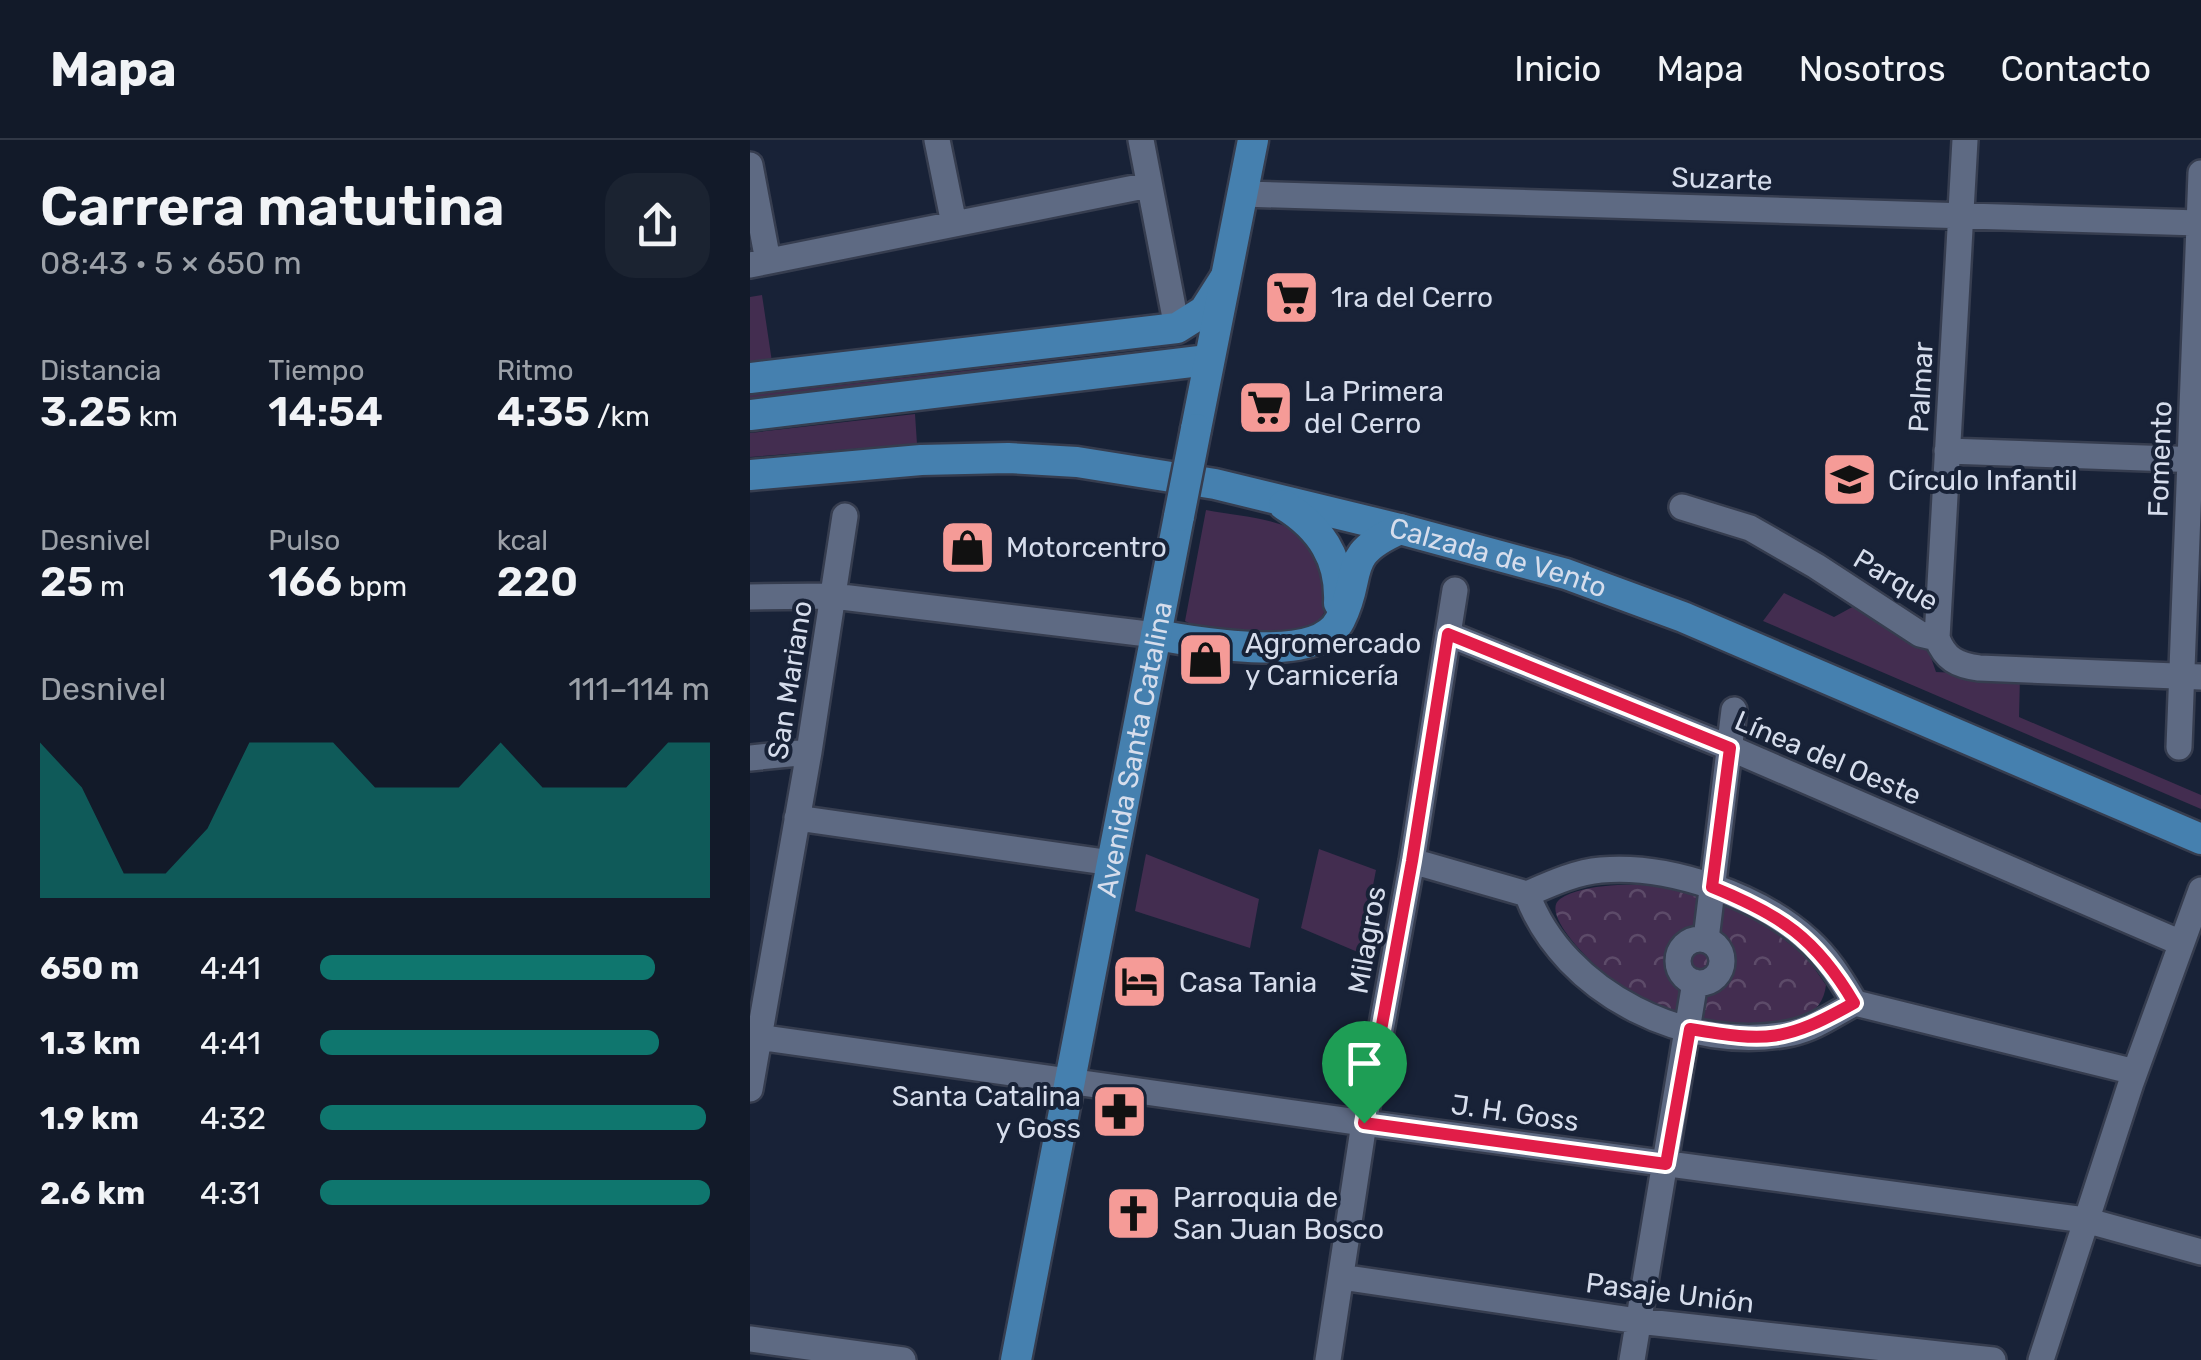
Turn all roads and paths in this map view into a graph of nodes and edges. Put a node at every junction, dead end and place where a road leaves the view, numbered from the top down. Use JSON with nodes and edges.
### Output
{"nodes":[{"id":1,"x":937,"y":140,"type":"edge"},
{"id":2,"x":1140,"y":140,"type":"edge"},
{"id":3,"x":1253,"y":140,"type":"edge"},
{"id":4,"x":1965,"y":140,"type":"edge"},
{"id":5,"x":750,"y":165,"type":"edge"},
{"id":6,"x":2201,"y":173,"type":"edge"},
{"id":7,"x":1149,"y":185,"type":"junction"},
{"id":8,"x":1243,"y":194,"type":"junction"},
{"id":9,"x":1960,"y":216,"type":"junction"},
{"id":10,"x":2199,"y":223,"type":"edge"},
{"id":11,"x":954,"y":224,"type":"junction"},
{"id":12,"x":759,"y":263,"type":"edge"},
{"id":13,"x":1225,"y":278,"type":"junction"},
{"id":14,"x":1177,"y":328,"type":"junction"},
{"id":15,"x":1208,"y":360,"type":"junction"},
{"id":16,"x":750,"y":378,"type":"edge"},
{"id":17,"x":750,"y":415,"type":"edge"},
{"id":18,"x":1947,"y":452,"type":"junction"},
{"id":19,"x":2196,"y":460,"type":"edge"},
{"id":20,"x":750,"y":475,"type":"edge"},
{"id":21,"x":1272,"y":498,"type":"junction"},
{"id":22,"x":1682,"y":507,"type":"dead end"},
{"id":23,"x":845,"y":516,"type":"dead end"},
{"id":24,"x":1400,"y":529,"type":"junction"},
{"id":25,"x":1455,"y":590,"type":"dead end"},
{"id":26,"x":833,"y":596,"type":"junction"},
{"id":27,"x":750,"y":597,"type":"edge"},
{"id":28,"x":1448,"y":634,"type":"junction"},
{"id":29,"x":1156,"y":635,"type":"junction"},
{"id":30,"x":1937,"y":638,"type":"junction"},
{"id":31,"x":1300,"y":644,"type":"junction"},
{"id":32,"x":2191,"y":677,"type":"edge"},
{"id":33,"x":1734,"y":710,"type":"dead end"},
{"id":34,"x":2179,"y":747,"type":"dead end"},
{"id":35,"x":1730,"y":748,"type":"junction"},
{"id":36,"x":809,"y":752,"type":"junction"},
{"id":37,"x":750,"y":758,"type":"edge"},
{"id":38,"x":797,"y":818,"type":"junction"},
{"id":39,"x":2201,"y":839,"type":"edge"},
{"id":40,"x":1412,"y":861,"type":"junction"},
{"id":41,"x":1112,"y":862,"type":"junction"},
{"id":42,"x":1712,"y":887,"type":"junction"},
{"id":43,"x":2201,"y":890,"type":"edge"},
{"id":44,"x":1528,"y":894,"type":"junction"},
{"id":45,"x":2182,"y":943,"type":"junction"},
{"id":46,"x":1854,"y":1003,"type":"junction"},
{"id":47,"x":1690,"y":1029,"type":"junction"},
{"id":48,"x":758,"y":1037,"type":"junction"},
{"id":49,"x":2135,"y":1072,"type":"junction"},
{"id":50,"x":751,"y":1074,"type":"edge"},
{"id":51,"x":1069,"y":1082,"type":"junction"},
{"id":52,"x":1364,"y":1123,"type":"junction"},
{"id":53,"x":1666,"y":1164,"type":"junction"},
{"id":54,"x":2085,"y":1220,"type":"junction"},
{"id":55,"x":2201,"y":1252,"type":"edge"},
{"id":56,"x":1341,"y":1276,"type":"junction"},
{"id":57,"x":1638,"y":1321,"type":"junction"},
{"id":58,"x":750,"y":1339,"type":"edge"},
{"id":59,"x":903,"y":1360,"type":"edge"},
{"id":60,"x":1016,"y":1360,"type":"edge"},
{"id":61,"x":1328,"y":1360,"type":"edge"},
{"id":62,"x":1632,"y":1360,"type":"edge"},
{"id":63,"x":1993,"y":1360,"type":"edge"},
{"id":64,"x":2041,"y":1360,"type":"edge"}],
"edges":[{"from":1,"to":11,"type":"street"},
{"from":2,"to":7,"type":"street"},
{"from":3,"to":8,"type":"main road","name":"Avenida Santa Catalina"},
{"from":4,"to":9,"type":"street","name":"Palmar"},
{"from":5,"to":12,"type":"street"},
{"from":6,"to":10,"type":"street","name":"Fomento"},
{"from":7,"to":11,"type":"street"},
{"from":7,"to":14,"type":"street"},
{"from":8,"to":9,"type":"street","name":"Suzarte"},
{"from":8,"to":13,"type":"main road","name":"Avenida Santa Catalina"},
{"from":9,"to":10,"type":"street","name":"Suzarte"},
{"from":9,"to":18,"type":"street","name":"Palmar"},
{"from":10,"to":19,"type":"street","name":"Fomento"},
{"from":11,"to":12,"type":"street"},
{"from":13,"to":14,"type":"main road"},
{"from":13,"to":15,"type":"main road","name":"Avenida Santa Catalina"},
{"from":14,"to":15,"type":"main road"},
{"from":14,"to":16,"type":"main road"},
{"from":15,"to":17,"type":"main road"},
{"from":15,"to":29,"type":"main road","name":"Avenida Santa Catalina","bridge":true},
{"from":18,"to":19,"type":"street"},
{"from":18,"to":30,"type":"street","name":"Palmar"},
{"from":19,"to":32,"type":"street","name":"Fomento"},
{"from":20,"to":21,"type":"main road","name":"Calzada de Vento"},
{"from":21,"to":24,"type":"main road","name":"Calzada de Vento"},
{"from":21,"to":31,"type":"main road"},
{"from":22,"to":30,"type":"street","name":"Parque"},
{"from":23,"to":26,"type":"street","name":"San Mariano"},
{"from":24,"to":31,"type":"main road"},
{"from":24,"to":39,"type":"main road","name":"Calzada de Vento"},
{"from":25,"to":28,"type":"street","name":"Milagros"},
{"from":26,"to":27,"type":"street"},
{"from":26,"to":29,"type":"street"},
{"from":26,"to":36,"type":"street","name":"San Mariano"},
{"from":28,"to":35,"type":"street","name":"Línea del Oeste"},
{"from":28,"to":40,"type":"street","name":"Milagros"},
{"from":29,"to":31,"type":"main road"},
{"from":29,"to":41,"type":"main road","name":"Avenida Santa Catalina"},
{"from":30,"to":32,"type":"street","name":"Parque"},
{"from":32,"to":34,"type":"street","name":"Fomento"},
{"from":33,"to":35,"type":"street"},
{"from":35,"to":42,"type":"street"},
{"from":35,"to":45,"type":"street","name":"Línea del Oeste"},
{"from":36,"to":37,"type":"street"},
{"from":36,"to":38,"type":"street","name":"San Mariano"},
{"from":38,"to":41,"type":"street"},
{"from":38,"to":48,"type":"street","name":"San Mariano"},
{"from":40,"to":44,"type":"street"},
{"from":40,"to":52,"type":"street","name":"Milagros"},
{"from":41,"to":51,"type":"main road","name":"Avenida Santa Catalina"},
{"from":42,"to":44,"type":"street"},
{"from":42,"to":46,"type":"street"},
{"from":42,"to":47,"type":"street"},
{"from":43,"to":45,"type":"street"},
{"from":44,"to":47,"type":"street"},
{"from":45,"to":49,"type":"street"},
{"from":46,"to":47,"type":"street"},
{"from":46,"to":49,"type":"street"},
{"from":47,"to":53,"type":"street"},
{"from":48,"to":50,"type":"street","name":"San Mariano"},
{"from":48,"to":51,"type":"street","name":"J. H. Goss"},
{"from":49,"to":54,"type":"street"},
{"from":51,"to":52,"type":"street","name":"J. H. Goss"},
{"from":51,"to":60,"type":"main road","name":"Avenida Santa Catalina"},
{"from":52,"to":53,"type":"street","name":"J. H. Goss"},
{"from":52,"to":56,"type":"street","name":"Milagros"},
{"from":53,"to":54,"type":"street","name":"J. H. Goss"},
{"from":53,"to":57,"type":"street"},
{"from":54,"to":55,"type":"street","name":"J. H. Goss"},
{"from":54,"to":64,"type":"street"},
{"from":56,"to":57,"type":"street","name":"Pasaje Unión"},
{"from":56,"to":61,"type":"street","name":"Milagros"},
{"from":57,"to":62,"type":"street"},
{"from":57,"to":63,"type":"street","name":"Pasaje Unión"},
{"from":58,"to":59,"type":"street"}]}
